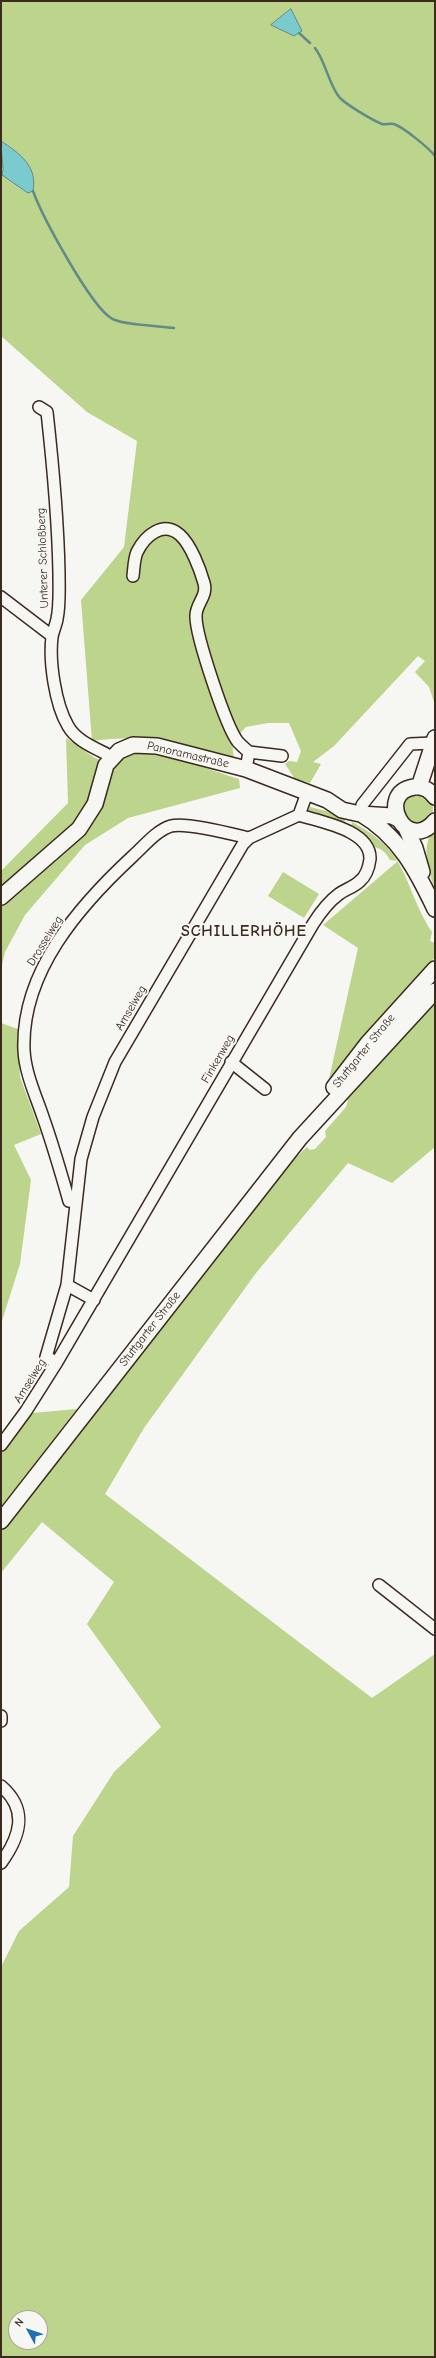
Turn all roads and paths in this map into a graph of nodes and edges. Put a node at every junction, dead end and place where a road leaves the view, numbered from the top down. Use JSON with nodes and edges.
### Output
{"nodes":[{"id":1,"x":39,"y":407,"type":"dead end"},
{"id":2,"x":133,"y":576,"type":"dead end"},
{"id":3,"x":1,"y":597,"type":"edge"},
{"id":4,"x":52,"y":636,"type":"junction"},
{"id":5,"x":434,"y":741,"type":"edge"},
{"id":6,"x":249,"y":752,"type":"junction"},
{"id":7,"x":282,"y":756,"type":"dead end"},
{"id":8,"x":112,"y":757,"type":"junction"},
{"id":9,"x":246,"y":769,"type":"junction"},
{"id":10,"x":419,"y":787,"type":"junction"},
{"id":11,"x":307,"y":793,"type":"junction"},
{"id":12,"x":435,"y":797,"type":"edge"},
{"id":13,"x":396,"y":803,"type":"junction"},
{"id":14,"x":361,"y":809,"type":"junction"},
{"id":15,"x":299,"y":815,"type":"junction"},
{"id":16,"x":402,"y":824,"type":"junction"},
{"id":17,"x":430,"y":825,"type":"edge"},
{"id":18,"x":248,"y":838,"type":"junction"},
{"id":19,"x":421,"y":863,"type":"junction"},
{"id":20,"x":424,"y":886,"type":"junction"},
{"id":21,"x":1,"y":897,"type":"edge"},
{"id":22,"x":435,"y":909,"type":"edge"},
{"id":23,"x":435,"y":970,"type":"edge"},
{"id":24,"x":435,"y":991,"type":"edge"},
{"id":25,"x":369,"y":1052,"type":"junction"},
{"id":26,"x":231,"y":1062,"type":"junction"},
{"id":27,"x":266,"y":1089,"type":"dead end"},
{"id":28,"x":75,"y":1202,"type":"junction"},
{"id":29,"x":66,"y":1285,"type":"junction"},
{"id":30,"x":94,"y":1300,"type":"junction"},
{"id":31,"x":57,"y":1362,"type":"junction"},
{"id":32,"x":1,"y":1445,"type":"edge"},
{"id":33,"x":1,"y":1521,"type":"edge"},
{"id":34,"x":379,"y":1584,"type":"dead end"},
{"id":35,"x":435,"y":1629,"type":"edge"},
{"id":36,"x":1,"y":1786,"type":"edge"},
{"id":37,"x":1,"y":1863,"type":"edge"}],
"edges":[{"from":1,"to":4,"type":"street","name":"Unterer Schloßberg"},
{"from":2,"to":6,"type":"street"},
{"from":3,"to":4,"type":"street"},
{"from":4,"to":8,"type":"street","name":"Unterer Schloßberg"},
{"from":5,"to":10,"type":"main road"},
{"from":5,"to":14,"type":"street"},
{"from":6,"to":7,"type":"street"},
{"from":6,"to":9,"type":"street"},
{"from":8,"to":9,"type":"main road","name":"Panoramastraße"},
{"from":8,"to":21,"type":"main road"},
{"from":9,"to":11,"type":"main road","name":"Panoramastraße"},
{"from":10,"to":12,"type":"main road"},
{"from":10,"to":13,"type":"main road"},
{"from":11,"to":14,"type":"main road","name":"Panoramastraße"},
{"from":11,"to":15,"type":"street"},
{"from":13,"to":14,"type":"main road","name":"Panoramastraße"},
{"from":13,"to":16,"type":"main road"},
{"from":14,"to":16,"type":"main road","name":"Panoramastraße"},
{"from":14,"to":20,"type":"main road"},
{"from":15,"to":18,"type":"street"},
{"from":15,"to":26,"type":"street","name":"Finkenweg"},
{"from":16,"to":17,"type":"main road","name":"Panoramastraße"},
{"from":16,"to":19,"type":"main road"},
{"from":17,"to":19,"type":"main road"},
{"from":18,"to":28,"type":"street","name":"Amselweg"},
{"from":18,"to":28,"type":"street","name":"Drosselweg"},
{"from":19,"to":20,"type":"main road"},
{"from":20,"to":22,"type":"main road"},
{"from":23,"to":25,"type":"main road","name":"Stuttgarter Straße"},
{"from":24,"to":25,"type":"main road","name":"Stuttgarter Straße"},
{"from":25,"to":33,"type":"main road","name":"Stuttgarter Straße"},
{"from":26,"to":27,"type":"street"},
{"from":26,"to":30,"type":"street","name":"Finkenweg"},
{"from":28,"to":29,"type":"street","name":"Amselweg"},
{"from":29,"to":30,"type":"street"},
{"from":29,"to":31,"type":"street","name":"Amselweg"},
{"from":30,"to":31,"type":"street","name":"Finkenweg"},
{"from":31,"to":32,"type":"street","name":"Amselweg"},
{"from":34,"to":35,"type":"street"},
{"from":36,"to":37,"type":"street"}]}
